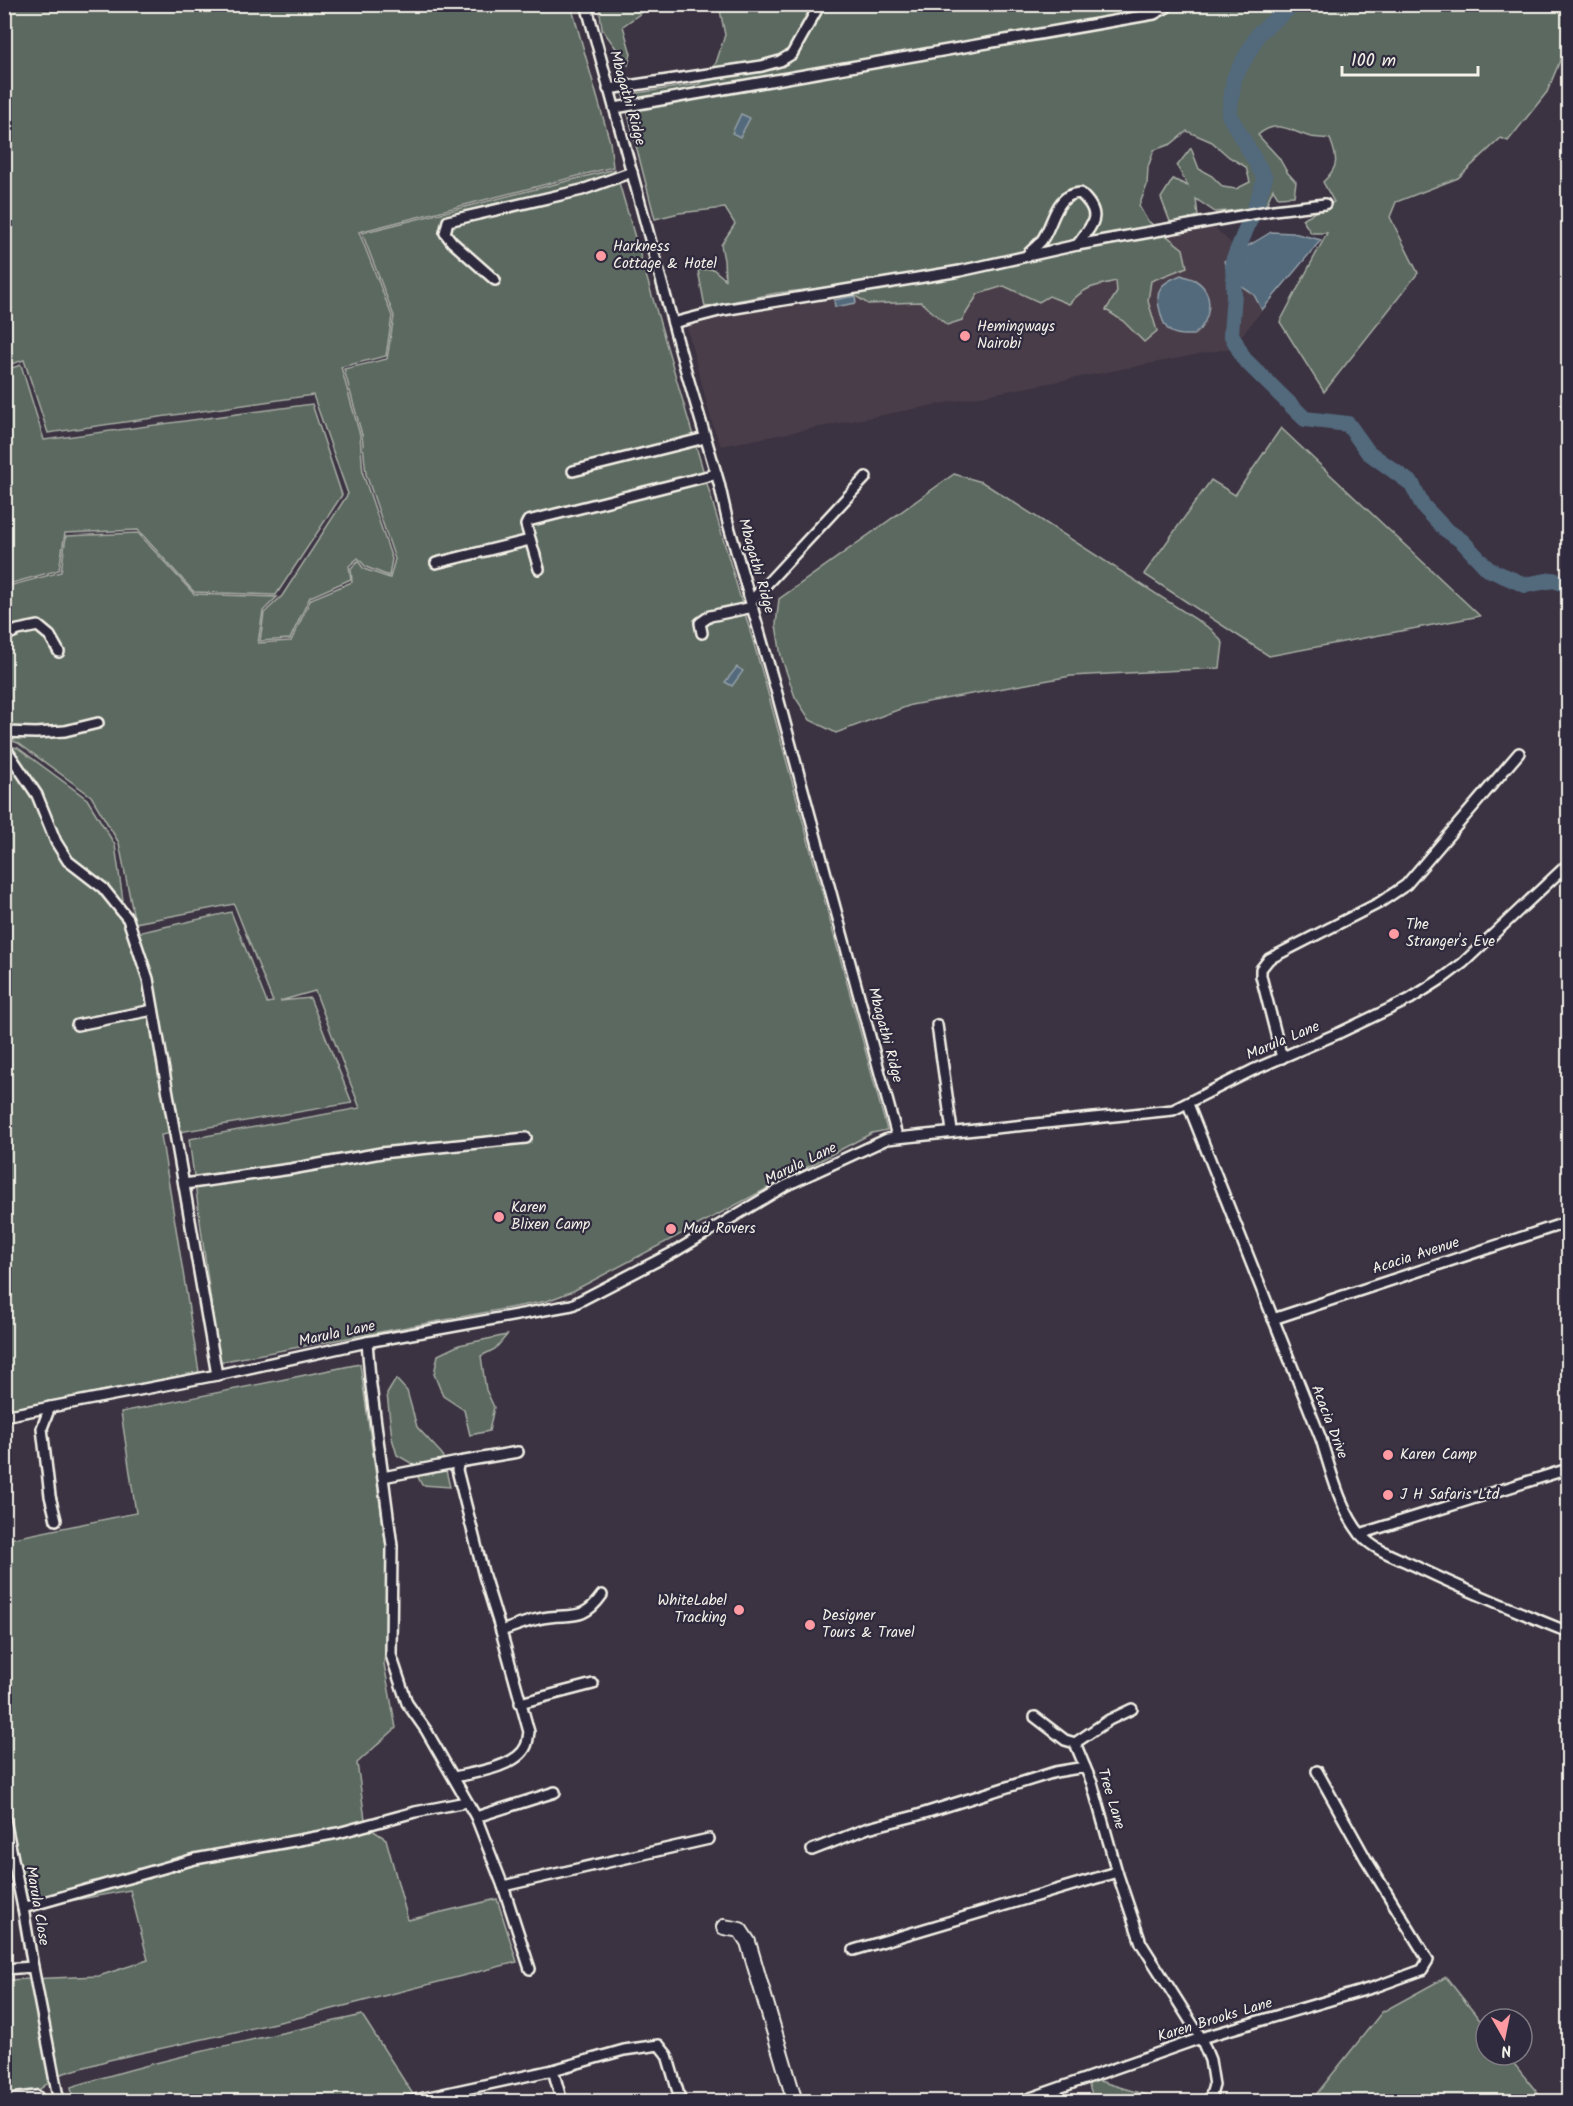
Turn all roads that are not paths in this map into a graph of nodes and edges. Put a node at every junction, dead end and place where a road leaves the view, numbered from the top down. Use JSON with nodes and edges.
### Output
{"nodes":[{"id":1,"x":586,"y":4,"type":"edge"},
{"id":2,"x":820,"y":4,"type":"edge"},
{"id":3,"x":1167,"y":7,"type":"dead end"},
{"id":4,"x":608,"y":89,"type":"junction"},
{"id":5,"x":615,"y":108,"type":"junction"},
{"id":6,"x":633,"y":172,"type":"junction"},
{"id":7,"x":1325,"y":204,"type":"dead end"},
{"id":8,"x":1077,"y":245,"type":"junction"},
{"id":9,"x":1027,"y":255,"type":"junction"},
{"id":10,"x":495,"y":280,"type":"dead end"},
{"id":11,"x":673,"y":323,"type":"junction"},
{"id":12,"x":705,"y":438,"type":"junction"},
{"id":13,"x":573,"y":471,"type":"dead end"},
{"id":14,"x":716,"y":474,"type":"junction"},
{"id":15,"x":866,"y":477,"type":"dead end"},
{"id":16,"x":530,"y":540,"type":"junction"},
{"id":17,"x":436,"y":563,"type":"dead end"},
{"id":18,"x":539,"y":569,"type":"dead end"},
{"id":19,"x":752,"y":604,"type":"junction"},
{"id":20,"x":702,"y":633,"type":"dead end"},
{"id":21,"x":4,"y":636,"type":"edge"},
{"id":22,"x":59,"y":652,"type":"dead end"},
{"id":23,"x":98,"y":723,"type":"dead end"},
{"id":24,"x":4,"y":732,"type":"edge"},
{"id":25,"x":4,"y":746,"type":"edge"},
{"id":26,"x":1519,"y":753,"type":"dead end"},
{"id":27,"x":1569,"y":864,"type":"edge"},
{"id":28,"x":153,"y":1010,"type":"junction"},
{"id":29,"x":77,"y":1025,"type":"dead end"},
{"id":30,"x":938,"y":1025,"type":"dead end"},
{"id":31,"x":1282,"y":1058,"type":"junction"},
{"id":32,"x":1188,"y":1104,"type":"junction"},
{"id":33,"x":952,"y":1131,"type":"junction"},
{"id":34,"x":897,"y":1136,"type":"junction"},
{"id":35,"x":526,"y":1138,"type":"dead end"},
{"id":36,"x":184,"y":1184,"type":"junction"},
{"id":37,"x":1569,"y":1222,"type":"edge"},
{"id":38,"x":1273,"y":1319,"type":"junction"},
{"id":39,"x":368,"y":1342,"type":"junction"},
{"id":40,"x":217,"y":1375,"type":"junction"},
{"id":41,"x":50,"y":1407,"type":"junction"},
{"id":42,"x":4,"y":1416,"type":"edge"},
{"id":43,"x":518,"y":1452,"type":"dead end"},
{"id":44,"x":459,"y":1462,"type":"junction"},
{"id":45,"x":1569,"y":1469,"type":"edge"},
{"id":46,"x":383,"y":1477,"type":"junction"},
{"id":47,"x":56,"y":1520,"type":"dead end"},
{"id":48,"x":1360,"y":1534,"type":"junction"},
{"id":49,"x":602,"y":1595,"type":"dead end"},
{"id":50,"x":501,"y":1631,"type":"junction"},
{"id":51,"x":1569,"y":1632,"type":"edge"},
{"id":52,"x":593,"y":1684,"type":"dead end"},
{"id":53,"x":520,"y":1703,"type":"junction"},
{"id":54,"x":1132,"y":1708,"type":"dead end"},
{"id":55,"x":1035,"y":1717,"type":"dead end"},
{"id":56,"x":1075,"y":1743,"type":"junction"},
{"id":57,"x":1085,"y":1767,"type":"junction"},
{"id":58,"x":1317,"y":1771,"type":"dead end"},
{"id":59,"x":454,"y":1777,"type":"junction"},
{"id":60,"x":555,"y":1792,"type":"dead end"},
{"id":61,"x":466,"y":1802,"type":"junction"},
{"id":62,"x":4,"y":1815,"type":"edge"},
{"id":63,"x":476,"y":1817,"type":"junction"},
{"id":64,"x":709,"y":1839,"type":"dead end"},
{"id":65,"x":812,"y":1850,"type":"dead end"},
{"id":66,"x":16,"y":1872,"type":"junction"},
{"id":67,"x":1117,"y":1872,"type":"junction"},
{"id":68,"x":4,"y":1874,"type":"edge"},
{"id":69,"x":503,"y":1886,"type":"junction"},
{"id":70,"x":23,"y":1908,"type":"junction"},
{"id":71,"x":724,"y":1927,"type":"dead end"},
{"id":72,"x":854,"y":1950,"type":"dead end"},
{"id":73,"x":33,"y":1967,"type":"junction"},
{"id":74,"x":4,"y":1969,"type":"edge"},
{"id":75,"x":530,"y":1969,"type":"dead end"},
{"id":76,"x":1201,"y":2038,"type":"junction"},
{"id":77,"x":553,"y":2070,"type":"junction"},
{"id":78,"x":37,"y":2096,"type":"dead end"},
{"id":79,"x":4,"y":2100,"type":"edge"},
{"id":80,"x":60,"y":2102,"type":"edge"},
{"id":81,"x":406,"y":2102,"type":"edge"},
{"id":82,"x":562,"y":2102,"type":"edge"},
{"id":83,"x":681,"y":2102,"type":"edge"},
{"id":84,"x":795,"y":2102,"type":"edge"},
{"id":85,"x":1019,"y":2102,"type":"edge"},
{"id":86,"x":1209,"y":2102,"type":"edge"}],
"edges":[{"from":1,"to":4,"type":"street","name":"Mbagathi Ridge"},
{"from":2,"to":4,"type":"street"},
{"from":3,"to":5,"type":"street"},
{"from":4,"to":5,"type":"street","name":"Mbagathi Ridge"},
{"from":5,"to":6,"type":"street","name":"Mbagathi Ridge"},
{"from":6,"to":10,"type":"street"},
{"from":6,"to":11,"type":"street","name":"Mbagathi Ridge"},
{"from":7,"to":8,"type":"street"},
{"from":8,"to":9,"type":"street"},
{"from":8,"to":9,"type":"street"},
{"from":9,"to":11,"type":"street"},
{"from":11,"to":12,"type":"street","name":"Mbagathi Ridge"},
{"from":12,"to":13,"type":"street"},
{"from":12,"to":14,"type":"street","name":"Mbagathi Ridge"},
{"from":14,"to":16,"type":"street"},
{"from":14,"to":19,"type":"street","name":"Mbagathi Ridge"},
{"from":15,"to":19,"type":"street"},
{"from":16,"to":17,"type":"street"},
{"from":16,"to":18,"type":"street"},
{"from":19,"to":20,"type":"street"},
{"from":19,"to":34,"type":"street","name":"Mbagathi Ridge"},
{"from":21,"to":22,"type":"street"},
{"from":23,"to":24,"type":"street"},
{"from":25,"to":28,"type":"street"},
{"from":26,"to":31,"type":"street"},
{"from":27,"to":31,"type":"street","name":"Marula Lane"},
{"from":28,"to":29,"type":"street"},
{"from":28,"to":36,"type":"street"},
{"from":30,"to":33,"type":"street"},
{"from":31,"to":32,"type":"street","name":"Marula Lane"},
{"from":32,"to":33,"type":"street","name":"Marula Lane"},
{"from":32,"to":38,"type":"street","name":"Acacia Drive"},
{"from":33,"to":34,"type":"street","name":"Marula Lane"},
{"from":34,"to":39,"type":"street","name":"Marula Lane"},
{"from":35,"to":36,"type":"street"},
{"from":36,"to":40,"type":"street"},
{"from":37,"to":38,"type":"street","name":"Acacia Avenue"},
{"from":38,"to":48,"type":"street","name":"Acacia Drive"},
{"from":39,"to":40,"type":"street","name":"Marula Lane"},
{"from":39,"to":46,"type":"street"},
{"from":40,"to":41,"type":"street","name":"Marula Lane"},
{"from":41,"to":42,"type":"street","name":"Marula Lane"},
{"from":41,"to":47,"type":"street"},
{"from":43,"to":44,"type":"street"},
{"from":44,"to":46,"type":"street"},
{"from":44,"to":50,"type":"street"},
{"from":45,"to":48,"type":"street"},
{"from":46,"to":59,"type":"street"},
{"from":48,"to":51,"type":"street","name":"Acacia Drive"},
{"from":49,"to":50,"type":"street"},
{"from":50,"to":53,"type":"street"},
{"from":52,"to":53,"type":"street"},
{"from":53,"to":59,"type":"street"},
{"from":54,"to":56,"type":"street"},
{"from":55,"to":56,"type":"street"},
{"from":56,"to":57,"type":"street"},
{"from":57,"to":65,"type":"street","name":"Tree Lane"},
{"from":57,"to":67,"type":"street","name":"Tree Lane"},
{"from":58,"to":76,"type":"street","name":"Karen Brooks Lane"},
{"from":59,"to":61,"type":"street"},
{"from":60,"to":63,"type":"street"},
{"from":61,"to":63,"type":"street"},
{"from":61,"to":70,"type":"street"},
{"from":62,"to":66,"type":"street","name":"Marula Close"},
{"from":63,"to":69,"type":"street"},
{"from":64,"to":69,"type":"street"},
{"from":66,"to":68,"type":"street"},
{"from":66,"to":70,"type":"street","name":"Marula Close"},
{"from":67,"to":72,"type":"street"},
{"from":67,"to":76,"type":"street","name":"Tree Lane"},
{"from":69,"to":75,"type":"street"},
{"from":70,"to":73,"type":"street","name":"Marula Close"},
{"from":71,"to":84,"type":"street"},
{"from":73,"to":74,"type":"street","name":"Marula Close"},
{"from":73,"to":80,"type":"street","name":"Marula Close"},
{"from":76,"to":85,"type":"street","name":"Karen Brooks Lane"},
{"from":76,"to":86,"type":"street","name":"Tree Lane"},
{"from":77,"to":81,"type":"street"},
{"from":77,"to":82,"type":"street"},
{"from":77,"to":83,"type":"street"},
{"from":78,"to":79,"type":"street"}]}
